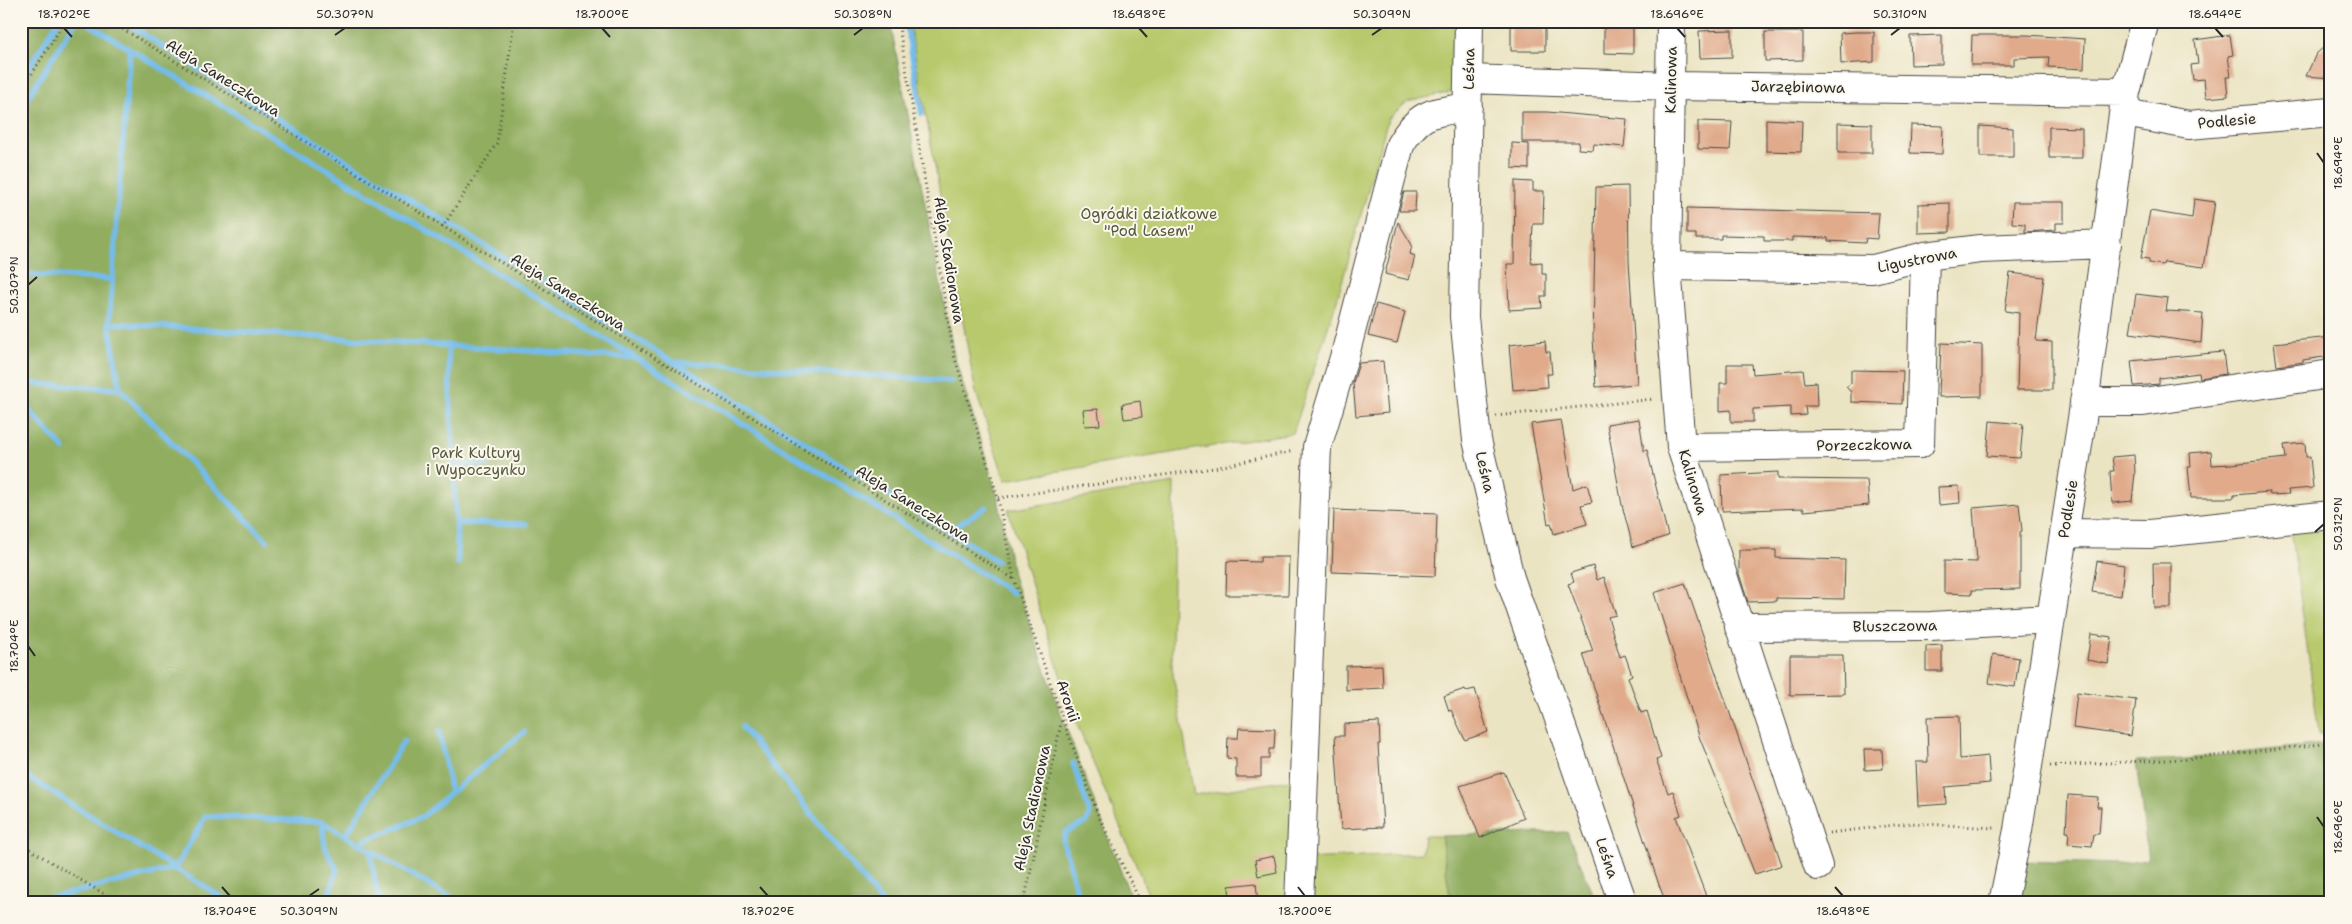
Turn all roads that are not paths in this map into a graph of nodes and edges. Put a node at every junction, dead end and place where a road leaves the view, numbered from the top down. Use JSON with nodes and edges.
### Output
{"nodes":[{"id":1,"x":1469,"y":21,"type":"edge"},
{"id":2,"x":1671,"y":21,"type":"edge"},
{"id":3,"x":2145,"y":21,"type":"edge"},
{"id":4,"x":1469,"y":79,"type":"junction"},
{"id":5,"x":1671,"y":86,"type":"junction"},
{"id":6,"x":2125,"y":103,"type":"junction"},
{"id":7,"x":1468,"y":107,"type":"junction"},
{"id":8,"x":2331,"y":112,"type":"edge"},
{"id":9,"x":2107,"y":244,"type":"junction"},
{"id":10,"x":1925,"y":256,"type":"junction"},
{"id":11,"x":1666,"y":266,"type":"junction"},
{"id":12,"x":2331,"y":374,"type":"edge"},
{"id":13,"x":2084,"y":402,"type":"junction"},
{"id":14,"x":1681,"y":447,"type":"junction"},
{"id":15,"x":2331,"y":515,"type":"edge"},
{"id":16,"x":2064,"y":533,"type":"junction"},
{"id":17,"x":2050,"y":619,"type":"junction"},
{"id":18,"x":1739,"y":627,"type":"junction"},
{"id":19,"x":1818,"y":866,"type":"dead end"},
{"id":20,"x":1299,"y":903,"type":"edge"},
{"id":21,"x":1623,"y":903,"type":"edge"},
{"id":22,"x":2003,"y":903,"type":"edge"}],
"edges":[{"from":1,"to":4,"type":"street","name":"Leśna"},
{"from":2,"to":5,"type":"street","name":"Kalinowa"},
{"from":3,"to":6,"type":"street","name":"Podlesie"},
{"from":4,"to":5,"type":"street","name":"Jarzębinowa"},
{"from":4,"to":7,"type":"street","name":"Leśna"},
{"from":5,"to":6,"type":"street","name":"Jarzębinowa"},
{"from":5,"to":11,"type":"street","name":"Kalinowa"},
{"from":6,"to":8,"type":"street","name":"Podlesie"},
{"from":6,"to":9,"type":"street","name":"Podlesie"},
{"from":7,"to":20,"type":"street"},
{"from":7,"to":21,"type":"street","name":"Leśna"},
{"from":9,"to":10,"type":"street","name":"Ligustrowa"},
{"from":9,"to":13,"type":"street","name":"Podlesie"},
{"from":10,"to":11,"type":"street","name":"Ligustrowa"},
{"from":10,"to":14,"type":"street","name":"Porzeczkowa"},
{"from":11,"to":14,"type":"street","name":"Kalinowa"},
{"from":12,"to":13,"type":"street"},
{"from":13,"to":16,"type":"street","name":"Podlesie"},
{"from":14,"to":18,"type":"street","name":"Kalinowa"},
{"from":15,"to":16,"type":"street"},
{"from":16,"to":17,"type":"street","name":"Podlesie"},
{"from":17,"to":18,"type":"street","name":"Bluszczowa"},
{"from":17,"to":22,"type":"street","name":"Podlesie"},
{"from":18,"to":19,"type":"street","name":"Kalinowa"}]}
